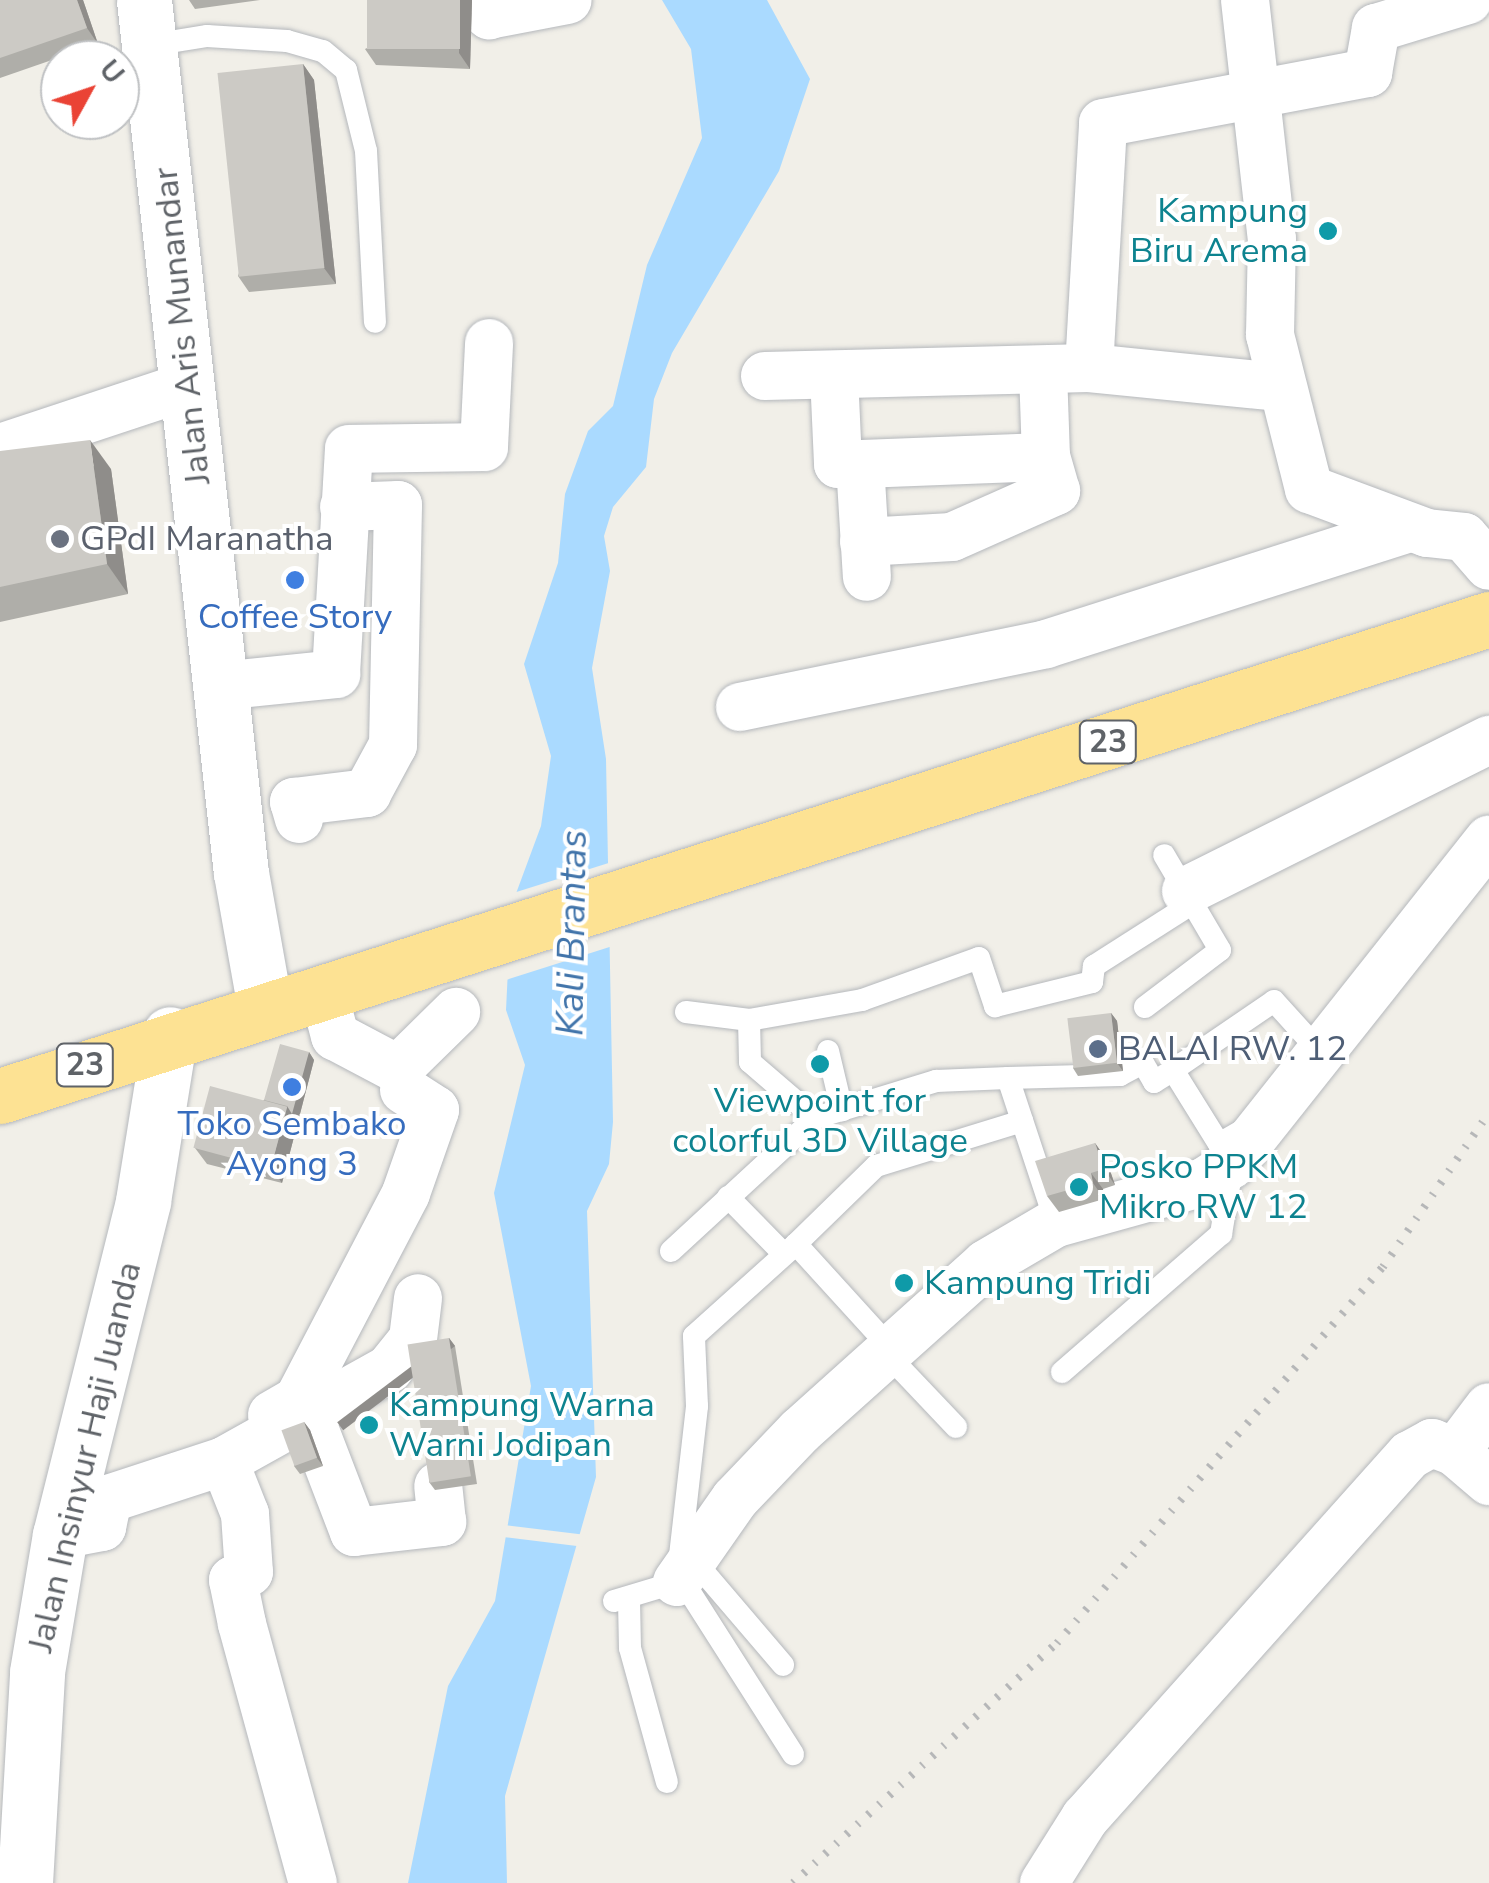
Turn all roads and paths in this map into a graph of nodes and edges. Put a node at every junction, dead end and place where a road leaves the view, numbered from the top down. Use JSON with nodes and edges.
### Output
{"nodes":[{"id":1,"x":485,"y":0,"type":"edge"},
{"id":2,"x":568,"y":0,"type":"edge"},
{"id":3,"x":1244,"y":0,"type":"edge"},
{"id":4,"x":1468,"y":0,"type":"edge"},
{"id":5,"x":148,"y":23,"type":"edge"},
{"id":6,"x":1250,"y":96,"type":"junction"},
{"id":7,"x":375,"y":322,"type":"dead end"},
{"id":8,"x":489,"y":343,"type":"dead end"},
{"id":9,"x":1066,"y":369,"type":"junction"},
{"id":10,"x":834,"y":375,"type":"junction"},
{"id":11,"x":764,"y":376,"type":"dead end"},
{"id":12,"x":188,"y":386,"type":"junction"},
{"id":13,"x":1278,"y":388,"type":"junction"},
{"id":14,"x":0,"y":448,"type":"edge"},
{"id":15,"x":1046,"y":457,"type":"junction"},
{"id":16,"x":860,"y":464,"type":"junction"},
{"id":17,"x":344,"y":506,"type":"junction"},
{"id":18,"x":1409,"y":528,"type":"junction"},
{"id":19,"x":1489,"y":566,"type":"edge"},
{"id":20,"x":1489,"y":619,"type":"edge"},
{"id":21,"x":220,"y":686,"type":"junction"},
{"id":22,"x":740,"y":707,"type":"dead end"},
{"id":23,"x":1489,"y":740,"type":"edge"},
{"id":24,"x":300,"y":819,"type":"dead end"},
{"id":25,"x":1489,"y":840,"type":"edge"},
{"id":26,"x":1181,"y":883,"type":"junction"},
{"id":27,"x":322,"y":991,"type":"junction"},
{"id":28,"x":1145,"y":1007,"type":"dead end"},
{"id":29,"x":266,"y":1008,"type":"junction"},
{"id":30,"x":456,"y":1012,"type":"dead end"},
{"id":31,"x":686,"y":1012,"type":"dead end"},
{"id":32,"x":749,"y":1020,"type":"junction"},
{"id":33,"x":170,"y":1034,"type":"junction"},
{"id":34,"x":828,"y":1052,"type":"dead end"},
{"id":35,"x":1321,"y":1053,"type":"junction"},
{"id":36,"x":1173,"y":1070,"type":"junction"},
{"id":37,"x":397,"y":1075,"type":"junction"},
{"id":38,"x":1008,"y":1078,"type":"junction"},
{"id":39,"x":0,"y":1096,"type":"edge"},
{"id":40,"x":842,"y":1110,"type":"junction"},
{"id":41,"x":1274,"y":1112,"type":"junction"},
{"id":42,"x":814,"y":1118,"type":"junction"},
{"id":43,"x":1022,"y":1121,"type":"junction"},
{"id":44,"x":1232,"y":1164,"type":"junction"},
{"id":45,"x":728,"y":1197,"type":"junction"},
{"id":46,"x":1056,"y":1223,"type":"junction"},
{"id":47,"x":787,"y":1246,"type":"junction"},
{"id":48,"x":672,"y":1252,"type":"dead end"},
{"id":49,"x":418,"y":1298,"type":"dead end"},
{"id":50,"x":886,"y":1348,"type":"junction"},
{"id":51,"x":1062,"y":1372,"type":"dead end"},
{"id":52,"x":1489,"y":1407,"type":"edge"},
{"id":53,"x":310,"y":1420,"type":"junction"},
{"id":54,"x":956,"y":1427,"type":"dead end"},
{"id":55,"x":240,"y":1452,"type":"junction"},
{"id":56,"x":1472,"y":1466,"type":"edge"},
{"id":57,"x":438,"y":1486,"type":"edge"},
{"id":58,"x":60,"y":1535,"type":"junction"},
{"id":59,"x":686,"y":1576,"type":"junction"},
{"id":60,"x":784,"y":1665,"type":"dead end"},
{"id":61,"x":793,"y":1754,"type":"dead end"},
{"id":62,"x":667,"y":1782,"type":"dead end"},
{"id":63,"x":25,"y":1883,"type":"edge"},
{"id":64,"x":312,"y":1883,"type":"edge"},
{"id":65,"x":1044,"y":1883,"type":"edge"}],
"edges":[{"from":1,"to":2,"type":"street"},
{"from":3,"to":6,"type":"street"},
{"from":4,"to":6,"type":"street"},
{"from":5,"to":7,"type":"lane"},
{"from":5,"to":12,"type":"main road","name":"Jalan Aris Munandar"},
{"from":6,"to":9,"type":"street"},
{"from":6,"to":13,"type":"street"},
{"from":8,"to":17,"type":"street"},
{"from":9,"to":10,"type":"street"},
{"from":9,"to":13,"type":"street"},
{"from":9,"to":15,"type":"street"},
{"from":10,"to":11,"type":"street"},
{"from":10,"to":16,"type":"street"},
{"from":12,"to":14,"type":"street"},
{"from":12,"to":21,"type":"main road","name":"Jalan Aris Munandar"},
{"from":13,"to":18,"type":"street"},
{"from":15,"to":16,"type":"street"},
{"from":15,"to":16,"type":"street"},
{"from":17,"to":21,"type":"street"},
{"from":17,"to":24,"type":"street"},
{"from":18,"to":19,"type":"street"},
{"from":18,"to":22,"type":"street"},
{"from":20,"to":27,"type":"highway","number":"23"},
{"from":21,"to":29,"type":"main road","name":"Jalan Aris Munandar"},
{"from":23,"to":26,"type":"street"},
{"from":25,"to":35,"type":"street"},
{"from":26,"to":28,"type":"lane"},
{"from":26,"to":32,"type":"lane"},
{"from":27,"to":29,"type":"highway","number":"23"},
{"from":27,"to":37,"type":"street"},
{"from":29,"to":33,"type":"highway","number":"23"},
{"from":30,"to":37,"type":"street"},
{"from":31,"to":32,"type":"lane"},
{"from":32,"to":42,"type":"lane"},
{"from":33,"to":39,"type":"highway","number":"23"},
{"from":33,"to":58,"type":"main road","name":"Jalan Insinyur Haji Juanda"},
{"from":34,"to":40,"type":"lane"},
{"from":35,"to":36,"type":"lane"},
{"from":35,"to":41,"type":"street"},
{"from":36,"to":38,"type":"lane"},
{"from":36,"to":41,"type":"lane"},
{"from":37,"to":55,"type":"street"},
{"from":38,"to":40,"type":"lane"},
{"from":38,"to":43,"type":"lane"},
{"from":40,"to":42,"type":"lane"},
{"from":41,"to":44,"type":"street"},
{"from":42,"to":45,"type":"lane"},
{"from":43,"to":46,"type":"lane"},
{"from":43,"to":47,"type":"lane"},
{"from":44,"to":46,"type":"street"},
{"from":44,"to":51,"type":"lane"},
{"from":45,"to":47,"type":"lane"},
{"from":45,"to":48,"type":"lane"},
{"from":46,"to":50,"type":"street"},
{"from":47,"to":50,"type":"lane"},
{"from":47,"to":59,"type":"lane"},
{"from":49,"to":53,"type":"street"},
{"from":50,"to":54,"type":"lane"},
{"from":50,"to":59,"type":"street"},
{"from":52,"to":56,"type":"street"},
{"from":53,"to":55,"type":"street"},
{"from":53,"to":57,"type":"street"},
{"from":55,"to":58,"type":"street"},
{"from":55,"to":64,"type":"street"},
{"from":56,"to":65,"type":"street"},
{"from":58,"to":63,"type":"main road","name":"Jalan Insinyur Haji Juanda"},
{"from":59,"to":60,"type":"lane"},
{"from":59,"to":61,"type":"lane"},
{"from":59,"to":62,"type":"lane"}]}
